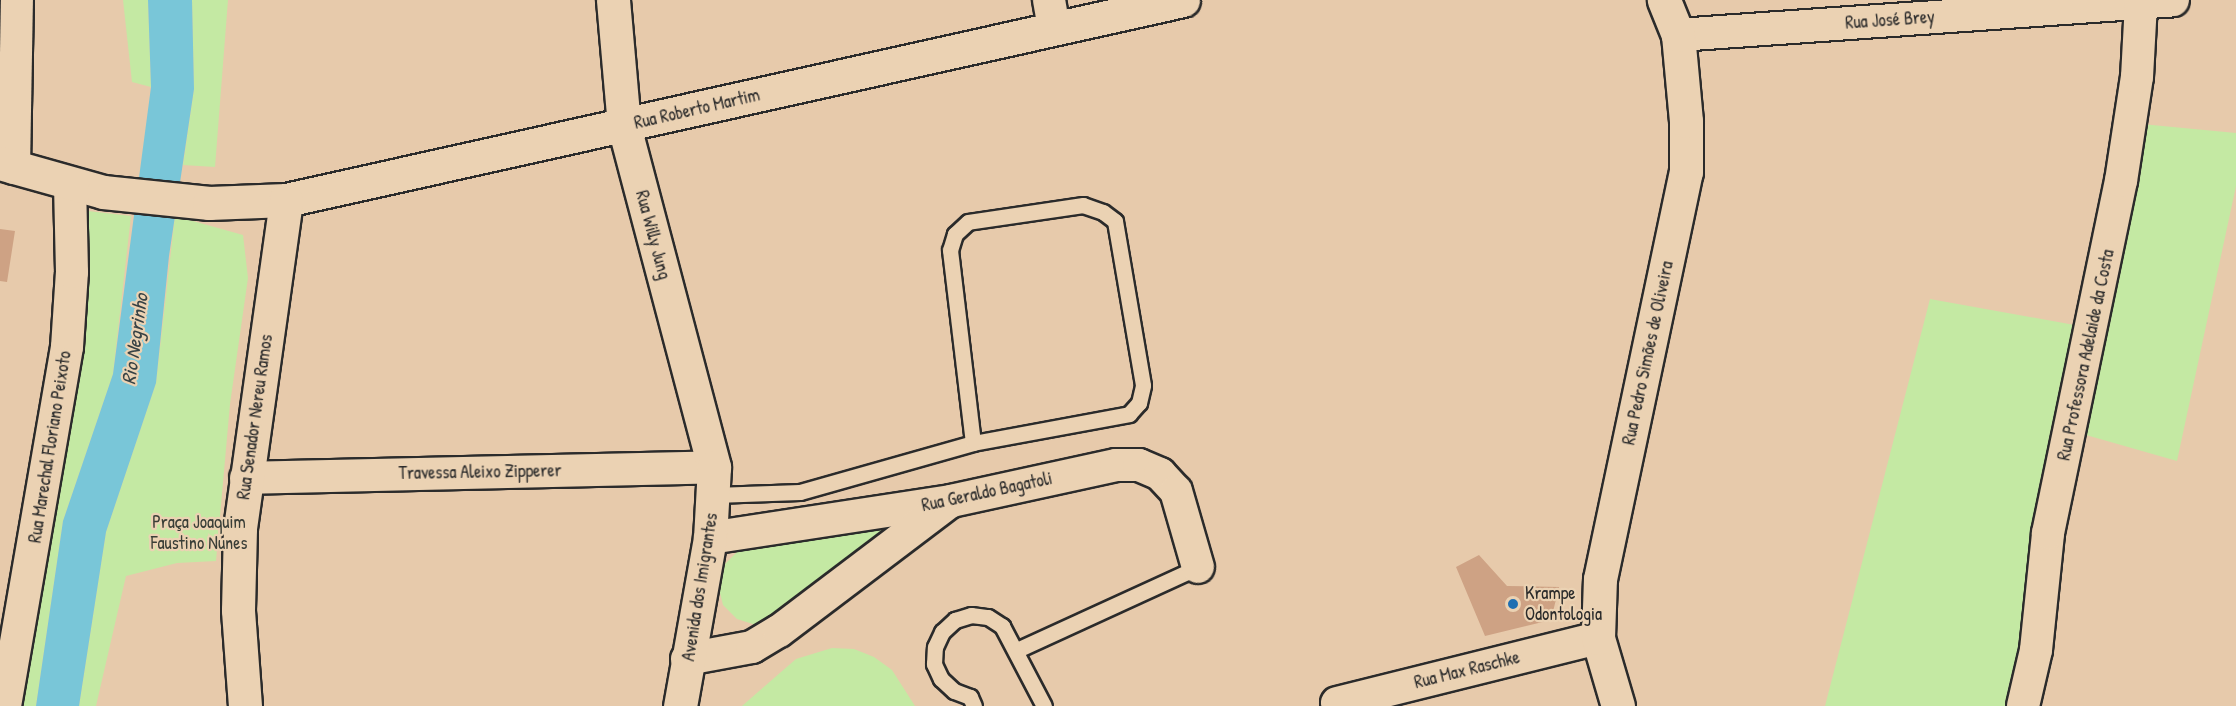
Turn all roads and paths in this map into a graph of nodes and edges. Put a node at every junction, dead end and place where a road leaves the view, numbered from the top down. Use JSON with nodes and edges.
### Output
{"nodes":[{"id":1,"x":17,"y":0,"type":"edge"},
{"id":2,"x":613,"y":0,"type":"edge"},
{"id":3,"x":1183,"y":0,"type":"edge"},
{"id":4,"x":1664,"y":0,"type":"edge"},
{"id":5,"x":2173,"y":0,"type":"edge"},
{"id":6,"x":2141,"y":3,"type":"junction"},
{"id":7,"x":1052,"y":15,"type":"edge"},
{"id":8,"x":1678,"y":35,"type":"junction"},
{"id":9,"x":624,"y":126,"type":"junction"},
{"id":10,"x":7,"y":166,"type":"edge"},
{"id":11,"x":70,"y":185,"type":"junction"},
{"id":12,"x":286,"y":200,"type":"junction"},
{"id":13,"x":973,"y":443,"type":"junction"},
{"id":14,"x":246,"y":478,"type":"junction"},
{"id":15,"x":714,"y":481,"type":"junction"},
{"id":16,"x":951,"y":501,"type":"junction"},
{"id":17,"x":710,"y":538,"type":"junction"},
{"id":18,"x":1198,"y":567,"type":"joint"},
{"id":19,"x":1598,"y":638,"type":"junction"},
{"id":20,"x":1017,"y":650,"type":"junction"},
{"id":21,"x":687,"y":659,"type":"junction"},
{"id":22,"x":1337,"y":703,"type":"dead end"},
{"id":23,"x":5,"y":706,"type":"edge"},
{"id":24,"x":245,"y":706,"type":"edge"},
{"id":25,"x":680,"y":706,"type":"edge"},
{"id":26,"x":974,"y":706,"type":"edge"},
{"id":27,"x":1044,"y":706,"type":"edge"},
{"id":28,"x":1618,"y":706,"type":"edge"},
{"id":29,"x":2023,"y":706,"type":"edge"}],
"edges":[{"from":1,"to":10,"type":"street"},
{"from":2,"to":9,"type":"main road","name":"Rua Willy Jung"},
{"from":3,"to":7,"type":"main road","name":"Rua Roberto Martim"},
{"from":4,"to":8,"type":"main road","name":"Rua Pedro Simões de Oliveira"},
{"from":5,"to":6,"type":"street","name":"Rua José Brey"},
{"from":6,"to":8,"type":"street","name":"Rua José Brey"},
{"from":6,"to":29,"type":"street","name":"Rua Professora Adelaide da Costa"},
{"from":7,"to":9,"type":"main road","name":"Rua Roberto Martim"},
{"from":8,"to":19,"type":"main road","name":"Rua Pedro Simões de Oliveira"},
{"from":9,"to":12,"type":"main road","name":"Rua Roberto Martim"},
{"from":9,"to":15,"type":"main road","name":"Rua Willy Jung"},
{"from":10,"to":11,"type":"main road","name":"Rua Roberto Martim"},
{"from":11,"to":12,"type":"main road","name":"Rua Roberto Martim"},
{"from":11,"to":23,"type":"street","name":"Rua Marechal Floriano Peixoto"},
{"from":12,"to":14,"type":"main road","name":"Rua Senador Nereu Ramos"},
{"from":13,"to":13,"type":"lane"},
{"from":13,"to":15,"type":"lane"},
{"from":14,"to":15,"type":"street","name":"Travessa Aleixo Zipperer"},
{"from":14,"to":24,"type":"main road","name":"Rua Senador Nereu Ramos"},
{"from":15,"to":17,"type":"main road","name":"Avenida dos Imigrantes"},
{"from":16,"to":17,"type":"street","name":"Rua Geraldo Bagatoli"},
{"from":16,"to":18,"type":"street","name":"Rua Geraldo Bagatoli"},
{"from":16,"to":21,"type":"street"},
{"from":17,"to":21,"type":"main road","name":"Avenida dos Imigrantes"},
{"from":18,"to":20,"type":"lane"},
{"from":19,"to":22,"type":"street","name":"Rua Max Raschke"},
{"from":19,"to":28,"type":"main road","name":"Rua Pedro Simões de Oliveira"},
{"from":20,"to":26,"type":"lane"},
{"from":20,"to":27,"type":"lane"},
{"from":21,"to":25,"type":"main road","name":"Avenida dos Imigrantes"}]}
